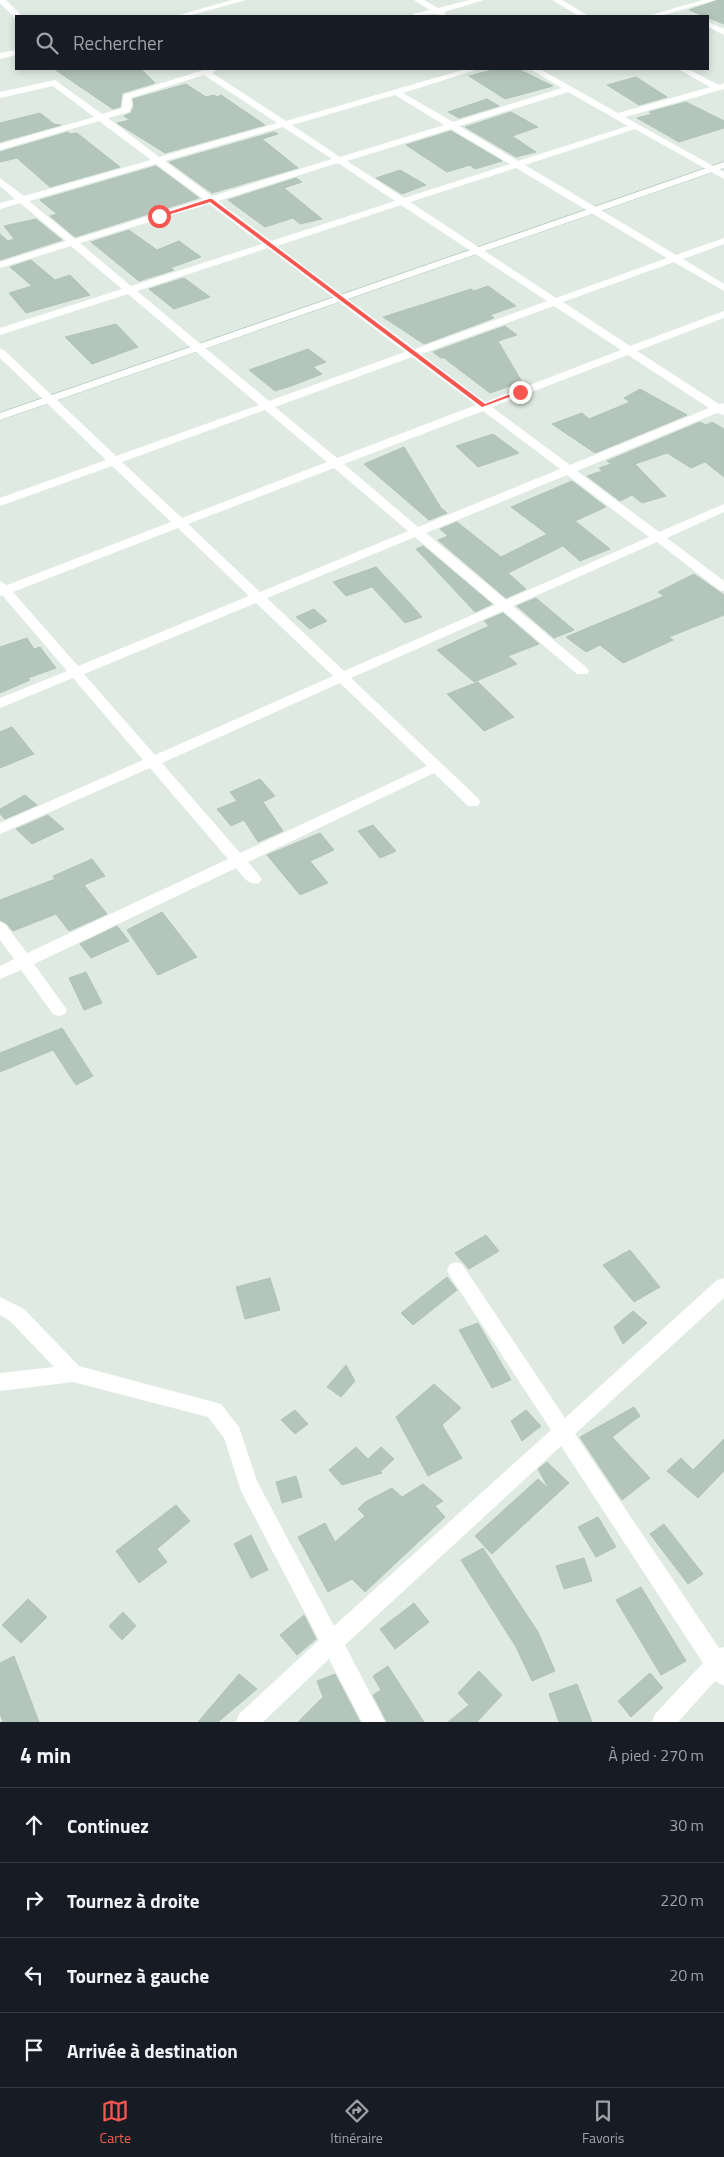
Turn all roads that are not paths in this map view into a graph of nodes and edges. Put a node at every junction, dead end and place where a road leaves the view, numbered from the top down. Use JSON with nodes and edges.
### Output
{"nodes":[{"id":1,"x":1,"y":0,"type":"edge"},
{"id":2,"x":242,"y":0,"type":"edge"},
{"id":3,"x":418,"y":0,"type":"edge"},
{"id":4,"x":480,"y":0,"type":"edge"},
{"id":5,"x":556,"y":0,"type":"edge"},
{"id":6,"x":712,"y":0,"type":"edge"},
{"id":7,"x":679,"y":9,"type":"junction"},
{"id":8,"x":437,"y":11,"type":"junction"},
{"id":9,"x":17,"y":15,"type":"edge"},
{"id":10,"x":183,"y":15,"type":"edge"},
{"id":11,"x":420,"y":15,"type":"edge"},
{"id":12,"x":443,"y":15,"type":"edge"},
{"id":13,"x":584,"y":15,"type":"edge"},
{"id":14,"x":655,"y":15,"type":"edge"},
{"id":15,"x":691,"y":15,"type":"edge"},
{"id":16,"x":709,"y":24,"type":"edge"},
{"id":17,"x":724,"y":32,"type":"edge"},
{"id":18,"x":15,"y":52,"type":"edge"},
{"id":19,"x":0,"y":56,"type":"edge"},
{"id":20,"x":213,"y":70,"type":"edge"},
{"id":21,"x":472,"y":70,"type":"edge"},
{"id":22,"x":536,"y":70,"type":"edge"},
{"id":23,"x":684,"y":70,"type":"edge"},
{"id":24,"x":205,"y":72,"type":"junction"},
{"id":25,"x":721,"y":87,"type":"edge"},
{"id":26,"x":569,"y":89,"type":"junction"},
{"id":27,"x":396,"y":92,"type":"junction"},
{"id":28,"x":0,"y":95,"type":"edge"},
{"id":29,"x":617,"y":116,"type":"junction"},
{"id":30,"x":103,"y":119,"type":"junction"},
{"id":31,"x":284,"y":124,"type":"junction"},
{"id":32,"x":453,"y":125,"type":"junction"},
{"id":33,"x":636,"y":126,"type":"junction"},
{"id":34,"x":0,"y":147,"type":"edge"},
{"id":35,"x":158,"y":160,"type":"junction"},
{"id":36,"x":339,"y":160,"type":"junction"},
{"id":37,"x":517,"y":164,"type":"junction"},
{"id":38,"x":724,"y":165,"type":"edge"},
{"id":39,"x":712,"y":169,"type":"junction"},
{"id":40,"x":724,"y":176,"type":"edge"},
{"id":41,"x":0,"y":182,"type":"edge"},
{"id":42,"x":22,"y":200,"type":"junction"},
{"id":43,"x":211,"y":200,"type":"junction"},
{"id":44,"x":402,"y":202,"type":"junction"},
{"id":45,"x":0,"y":206,"type":"edge"},
{"id":46,"x":594,"y":211,"type":"junction"},
{"id":47,"x":724,"y":242,"type":"edge"},
{"id":48,"x":73,"y":243,"type":"junction"},
{"id":49,"x":270,"y":244,"type":"junction"},
{"id":50,"x":477,"y":251,"type":"junction"},
{"id":51,"x":675,"y":259,"type":"junction"},
{"id":52,"x":0,"y":265,"type":"edge"},
{"id":53,"x":724,"y":288,"type":"edge"},
{"id":54,"x":129,"y":290,"type":"junction"},
{"id":55,"x":341,"y":298,"type":"junction"},
{"id":56,"x":555,"y":302,"type":"junction"},
{"id":57,"x":724,"y":314,"type":"edge"},
{"id":58,"x":0,"y":332,"type":"edge"},
{"id":59,"x":198,"y":348,"type":"junction"},
{"id":60,"x":629,"y":350,"type":"junction"},
{"id":61,"x":0,"y":352,"type":"edge"},
{"id":62,"x":414,"y":353,"type":"junction"},
{"id":63,"x":50,"y":400,"type":"junction"},
{"id":64,"x":267,"y":406,"type":"junction"},
{"id":65,"x":484,"y":406,"type":"junction"},
{"id":66,"x":722,"y":409,"type":"edge"},
{"id":67,"x":0,"y":417,"type":"edge"},
{"id":68,"x":115,"y":461,"type":"junction"},
{"id":69,"x":335,"y":464,"type":"junction"},
{"id":70,"x":569,"y":470,"type":"junction"},
{"id":71,"x":0,"y":502,"type":"edge"},
{"id":72,"x":724,"y":508,"type":"edge"},
{"id":73,"x":180,"y":523,"type":"junction"},
{"id":74,"x":417,"y":532,"type":"junction"},
{"id":75,"x":658,"y":537,"type":"junction"},
{"id":76,"x":724,"y":586,"type":"edge"},
{"id":77,"x":2,"y":589,"type":"edge"},
{"id":78,"x":258,"y":597,"type":"junction"},
{"id":79,"x":504,"y":606,"type":"junction"},
{"id":80,"x":582,"y":671,"type":"dead end"},
{"id":81,"x":76,"y":672,"type":"junction"},
{"id":82,"x":342,"y":677,"type":"junction"},
{"id":83,"x":0,"y":703,"type":"edge"},
{"id":84,"x":153,"y":761,"type":"junction"},
{"id":85,"x":428,"y":770,"type":"dead end"},
{"id":86,"x":473,"y":802,"type":"dead end"},
{"id":87,"x":0,"y":829,"type":"edge"},
{"id":88,"x":238,"y":860,"type":"junction"},
{"id":89,"x":254,"y":879,"type":"dead end"},
{"id":90,"x":0,"y":928,"type":"edge"},
{"id":91,"x":24,"y":962,"type":"junction"},
{"id":92,"x":0,"y":974,"type":"edge"},
{"id":93,"x":59,"y":1010,"type":"dead end"},
{"id":94,"x":456,"y":1270,"type":"dead end"},
{"id":95,"x":724,"y":1286,"type":"edge"},
{"id":96,"x":0,"y":1305,"type":"edge"},
{"id":97,"x":74,"y":1374,"type":"junction"},
{"id":98,"x":0,"y":1382,"type":"edge"},
{"id":99,"x":563,"y":1432,"type":"junction"},
{"id":100,"x":332,"y":1642,"type":"junction"},
{"id":101,"x":722,"y":1665,"type":"edge"},
{"id":102,"x":247,"y":1722,"type":"edge"},
{"id":103,"x":374,"y":1722,"type":"edge"},
{"id":104,"x":663,"y":1722,"type":"edge"}],
"edges":[{"from":1,"to":9,"type":"street"},
{"from":2,"to":10,"type":"street"},
{"from":3,"to":8,"type":"street"},
{"from":4,"to":8,"type":"street"},
{"from":5,"to":13,"type":"street"},
{"from":6,"to":7,"type":"street"},
{"from":7,"to":14,"type":"street"},
{"from":7,"to":15,"type":"street"},
{"from":8,"to":11,"type":"street"},
{"from":8,"to":12,"type":"street"},
{"from":16,"to":17,"type":"street"},
{"from":18,"to":19,"type":"street"},
{"from":20,"to":24,"type":"street"},
{"from":21,"to":27,"type":"street"},
{"from":22,"to":26,"type":"street"},
{"from":23,"to":25,"type":"street"},
{"from":24,"to":30,"type":"street"},
{"from":24,"to":31,"type":"street"},
{"from":25,"to":29,"type":"street"},
{"from":26,"to":29,"type":"street"},
{"from":26,"to":32,"type":"street"},
{"from":27,"to":31,"type":"street"},
{"from":27,"to":32,"type":"street"},
{"from":28,"to":30,"type":"street"},
{"from":29,"to":33,"type":"street"},
{"from":30,"to":34,"type":"street"},
{"from":30,"to":35,"type":"street"},
{"from":31,"to":35,"type":"street"},
{"from":31,"to":36,"type":"street"},
{"from":32,"to":36,"type":"street"},
{"from":32,"to":37,"type":"street"},
{"from":33,"to":37,"type":"street"},
{"from":33,"to":39,"type":"street"},
{"from":35,"to":42,"type":"street"},
{"from":35,"to":43,"type":"street"},
{"from":36,"to":43,"type":"street"},
{"from":36,"to":44,"type":"street"},
{"from":37,"to":44,"type":"street"},
{"from":37,"to":46,"type":"street"},
{"from":38,"to":39,"type":"street"},
{"from":39,"to":40,"type":"street"},
{"from":39,"to":46,"type":"street"},
{"from":41,"to":42,"type":"street"},
{"from":42,"to":45,"type":"street"},
{"from":42,"to":48,"type":"street"},
{"from":43,"to":48,"type":"street"},
{"from":43,"to":49,"type":"street"},
{"from":44,"to":49,"type":"street"},
{"from":44,"to":50,"type":"street"},
{"from":46,"to":50,"type":"street"},
{"from":46,"to":51,"type":"street"},
{"from":47,"to":51,"type":"street"},
{"from":48,"to":52,"type":"street"},
{"from":48,"to":54,"type":"street"},
{"from":49,"to":54,"type":"street"},
{"from":49,"to":55,"type":"street"},
{"from":50,"to":55,"type":"street"},
{"from":50,"to":56,"type":"street"},
{"from":51,"to":53,"type":"street"},
{"from":51,"to":56,"type":"street"},
{"from":54,"to":58,"type":"street"},
{"from":54,"to":59,"type":"street"},
{"from":55,"to":59,"type":"street"},
{"from":55,"to":62,"type":"street"},
{"from":56,"to":60,"type":"street"},
{"from":56,"to":62,"type":"street"},
{"from":57,"to":60,"type":"street"},
{"from":59,"to":63,"type":"street"},
{"from":59,"to":64,"type":"street"},
{"from":60,"to":65,"type":"street"},
{"from":60,"to":66,"type":"street"},
{"from":61,"to":63,"type":"street"},
{"from":62,"to":64,"type":"street"},
{"from":62,"to":65,"type":"street"},
{"from":63,"to":67,"type":"street"},
{"from":63,"to":68,"type":"street"},
{"from":64,"to":68,"type":"street"},
{"from":64,"to":69,"type":"street"},
{"from":65,"to":69,"type":"street"},
{"from":65,"to":70,"type":"street"},
{"from":66,"to":70,"type":"street"},
{"from":68,"to":71,"type":"street"},
{"from":68,"to":73,"type":"street"},
{"from":69,"to":73,"type":"street"},
{"from":69,"to":74,"type":"street"},
{"from":70,"to":74,"type":"street"},
{"from":70,"to":75,"type":"street"},
{"from":72,"to":75,"type":"street"},
{"from":73,"to":77,"type":"street"},
{"from":73,"to":78,"type":"street"},
{"from":74,"to":78,"type":"street"},
{"from":74,"to":79,"type":"street"},
{"from":75,"to":76,"type":"street"},
{"from":75,"to":79,"type":"street"},
{"from":77,"to":81,"type":"street"},
{"from":78,"to":81,"type":"street"},
{"from":78,"to":82,"type":"street"},
{"from":79,"to":80,"type":"street"},
{"from":79,"to":82,"type":"street"},
{"from":81,"to":83,"type":"street"},
{"from":81,"to":84,"type":"street"},
{"from":82,"to":84,"type":"street"},
{"from":82,"to":86,"type":"street"},
{"from":84,"to":87,"type":"street"},
{"from":84,"to":88,"type":"street"},
{"from":85,"to":88,"type":"street"},
{"from":88,"to":89,"type":"street"},
{"from":88,"to":91,"type":"street"},
{"from":90,"to":91,"type":"street"},
{"from":91,"to":92,"type":"street"},
{"from":91,"to":93,"type":"street"},
{"from":94,"to":99,"type":"street"},
{"from":95,"to":99,"type":"street"},
{"from":96,"to":97,"type":"street"},
{"from":97,"to":98,"type":"street"},
{"from":97,"to":100,"type":"street"},
{"from":99,"to":100,"type":"street"},
{"from":99,"to":101,"type":"street"},
{"from":100,"to":102,"type":"street"},
{"from":100,"to":103,"type":"street"},
{"from":101,"to":104,"type":"street"}]}
